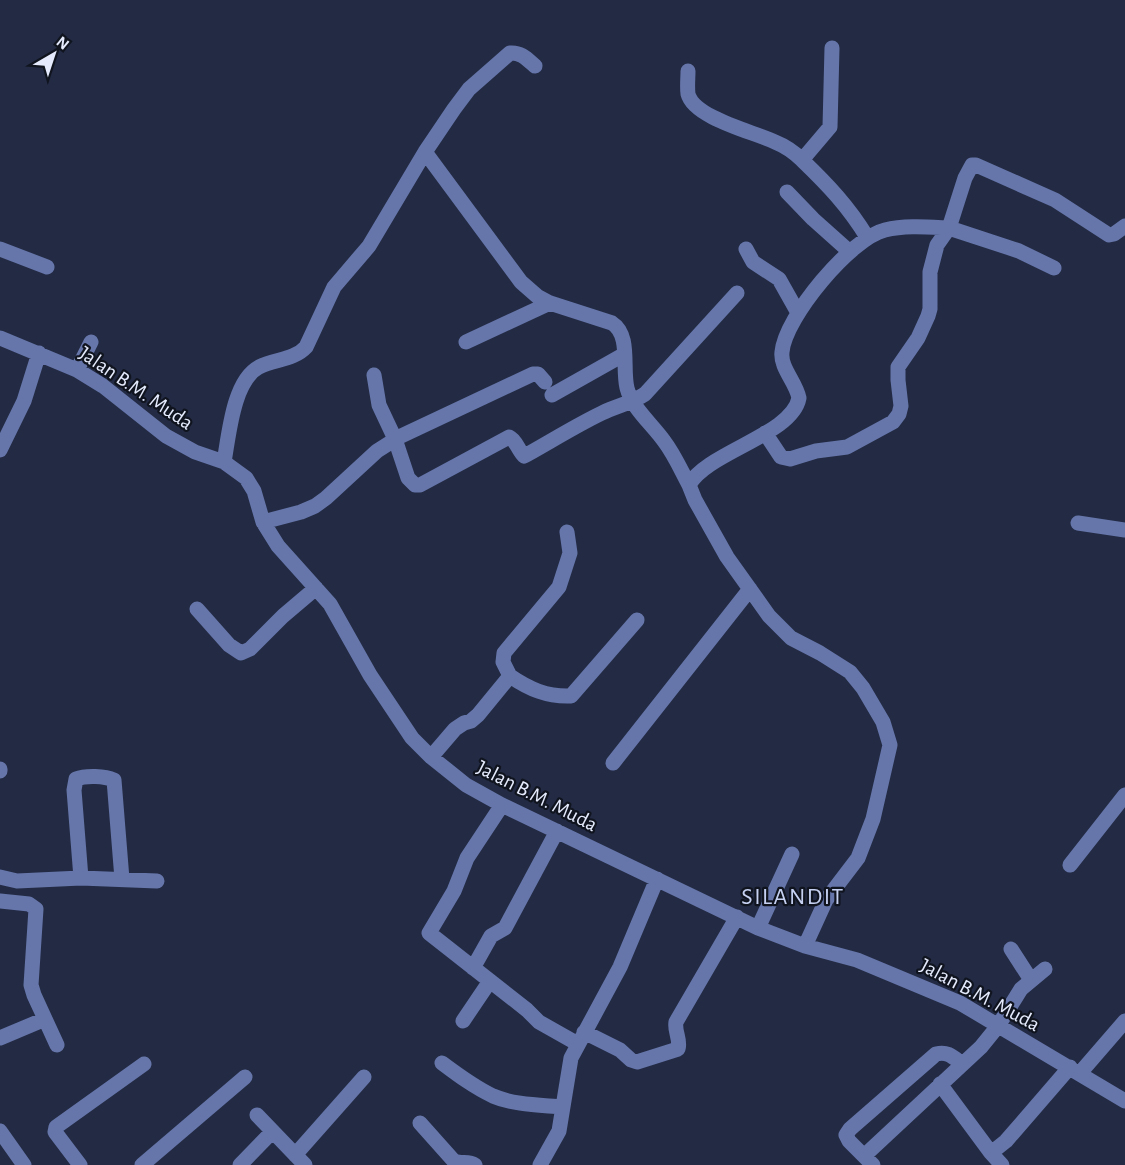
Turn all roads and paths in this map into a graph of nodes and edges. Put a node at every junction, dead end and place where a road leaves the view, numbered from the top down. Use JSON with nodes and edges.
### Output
{"nodes":[{"id":1,"x":832,"y":48,"type":"dead end"},
{"id":2,"x":535,"y":66,"type":"dead end"},
{"id":3,"x":688,"y":71,"type":"dead end"},
{"id":4,"x":425,"y":152,"type":"junction"},
{"id":5,"x":802,"y":160,"type":"junction"},
{"id":6,"x":787,"y":192,"type":"dead end"},
{"id":7,"x":1125,"y":226,"type":"edge"},
{"id":8,"x":949,"y":228,"type":"junction"},
{"id":9,"x":867,"y":237,"type":"junction"},
{"id":10,"x":0,"y":249,"type":"edge"},
{"id":11,"x":746,"y":249,"type":"dead end"},
{"id":12,"x":850,"y":252,"type":"junction"},
{"id":13,"x":47,"y":267,"type":"dead end"},
{"id":14,"x":1054,"y":268,"type":"dead end"},
{"id":15,"x":737,"y":293,"type":"dead end"},
{"id":16,"x":550,"y":303,"type":"junction"},
{"id":17,"x":798,"y":311,"type":"junction"},
{"id":18,"x":0,"y":338,"type":"edge"},
{"id":19,"x":91,"y":342,"type":"dead end"},
{"id":20,"x":466,"y":342,"type":"dead end"},
{"id":21,"x":39,"y":353,"type":"junction"},
{"id":22,"x":624,"y":355,"type":"junction"},
{"id":23,"x":77,"y":370,"type":"junction"},
{"id":24,"x":374,"y":375,"type":"dead end"},
{"id":25,"x":632,"y":401,"type":"junction"},
{"id":26,"x":765,"y":433,"type":"junction"},
{"id":27,"x":395,"y":439,"type":"junction"},
{"id":28,"x":0,"y":450,"type":"edge"},
{"id":29,"x":224,"y":462,"type":"junction"},
{"id":30,"x":689,"y":485,"type":"junction"},
{"id":31,"x":263,"y":522,"type":"junction"},
{"id":32,"x":1078,"y":523,"type":"dead end"},
{"id":33,"x":1125,"y":530,"type":"edge"},
{"id":34,"x":567,"y":532,"type":"dead end"},
{"id":35,"x":316,"y":588,"type":"junction"},
{"id":36,"x":750,"y":589,"type":"junction"},
{"id":37,"x":197,"y":609,"type":"dead end"},
{"id":38,"x":637,"y":620,"type":"dead end"},
{"id":39,"x":510,"y":676,"type":"junction"},
{"id":40,"x":431,"y":757,"type":"junction"},
{"id":41,"x":613,"y":763,"type":"dead end"},
{"id":42,"x":1125,"y":795,"type":"edge"},
{"id":43,"x":502,"y":805,"type":"junction"},
{"id":44,"x":557,"y":831,"type":"junction"},
{"id":45,"x":792,"y":855,"type":"dead end"},
{"id":46,"x":1070,"y":865,"type":"dead end"},
{"id":47,"x":0,"y":877,"type":"edge"},
{"id":48,"x":81,"y":878,"type":"junction"},
{"id":49,"x":122,"y":879,"type":"junction"},
{"id":50,"x":657,"y":879,"type":"junction"},
{"id":51,"x":157,"y":881,"type":"dead end"},
{"id":52,"x":0,"y":901,"type":"edge"},
{"id":53,"x":737,"y":917,"type":"junction"},
{"id":54,"x":758,"y":928,"type":"junction"},
{"id":55,"x":805,"y":946,"type":"junction"},
{"id":56,"x":1011,"y":949,"type":"dead end"},
{"id":57,"x":473,"y":968,"type":"junction"},
{"id":58,"x":1045,"y":969,"type":"dead end"},
{"id":59,"x":1031,"y":980,"type":"junction"},
{"id":60,"x":490,"y":981,"type":"junction"},
{"id":61,"x":45,"y":1019,"type":"junction"},
{"id":62,"x":1125,"y":1020,"type":"edge"},
{"id":63,"x":464,"y":1021,"type":"dead end"},
{"id":64,"x":998,"y":1026,"type":"junction"},
{"id":65,"x":0,"y":1038,"type":"edge"},
{"id":66,"x":581,"y":1038,"type":"junction"},
{"id":67,"x":57,"y":1045,"type":"dead end"},
{"id":68,"x":442,"y":1063,"type":"dead end"},
{"id":69,"x":962,"y":1064,"type":"junction"},
{"id":70,"x":144,"y":1065,"type":"dead end"},
{"id":71,"x":1075,"y":1070,"type":"junction"},
{"id":72,"x":245,"y":1077,"type":"dead end"},
{"id":73,"x":364,"y":1077,"type":"dead end"},
{"id":74,"x":940,"y":1084,"type":"junction"},
{"id":75,"x":1125,"y":1101,"type":"edge"},
{"id":76,"x":562,"y":1107,"type":"junction"},
{"id":77,"x":257,"y":1115,"type":"dead end"},
{"id":78,"x":420,"y":1123,"type":"dead end"},
{"id":79,"x":0,"y":1131,"type":"edge"},
{"id":80,"x":272,"y":1132,"type":"junction"},
{"id":81,"x":991,"y":1153,"type":"junction"},
{"id":82,"x":300,"y":1160,"type":"edge"},
{"id":83,"x":868,"y":1161,"type":"edge"},
{"id":84,"x":24,"y":1165,"type":"edge"},
{"id":85,"x":80,"y":1165,"type":"edge"},
{"id":86,"x":142,"y":1165,"type":"edge"},
{"id":87,"x":240,"y":1165,"type":"edge"},
{"id":88,"x":475,"y":1165,"type":"edge"},
{"id":89,"x":540,"y":1165,"type":"edge"},
{"id":90,"x":1002,"y":1165,"type":"edge"}],
"edges":[{"from":1,"to":5,"type":"street"},
{"from":2,"to":4,"type":"street"},
{"from":3,"to":5,"type":"street"},
{"from":4,"to":16,"type":"street"},
{"from":4,"to":29,"type":"street"},
{"from":5,"to":9,"type":"street"},
{"from":6,"to":12,"type":"street"},
{"from":7,"to":8,"type":"street"},
{"from":8,"to":9,"type":"street"},
{"from":8,"to":14,"type":"street"},
{"from":8,"to":26,"type":"street"},
{"from":9,"to":12,"type":"street"},
{"from":10,"to":13,"type":"street"},
{"from":11,"to":17,"type":"street"},
{"from":12,"to":17,"type":"street"},
{"from":15,"to":25,"type":"street"},
{"from":16,"to":20,"type":"street"},
{"from":16,"to":22,"type":"street"},
{"from":17,"to":26,"type":"street"},
{"from":18,"to":21,"type":"street","name":"Jalan B.M. Muda"},
{"from":19,"to":23,"type":"street"},
{"from":21,"to":23,"type":"street","name":"Jalan B.M. Muda"},
{"from":21,"to":28,"type":"street"},
{"from":22,"to":25,"type":"street"},
{"from":22,"to":27,"type":"street"},
{"from":23,"to":29,"type":"street","name":"Jalan B.M. Muda"},
{"from":24,"to":27,"type":"street"},
{"from":25,"to":27,"type":"street"},
{"from":25,"to":30,"type":"street"},
{"from":26,"to":30,"type":"street"},
{"from":27,"to":31,"type":"street"},
{"from":29,"to":31,"type":"street","name":"Jalan B.M. Muda"},
{"from":30,"to":36,"type":"street"},
{"from":31,"to":35,"type":"street","name":"Jalan B.M. Muda"},
{"from":32,"to":33,"type":"street"},
{"from":34,"to":39,"type":"street"},
{"from":35,"to":37,"type":"street"},
{"from":35,"to":40,"type":"street","name":"Jalan B.M. Muda"},
{"from":36,"to":41,"type":"street"},
{"from":36,"to":55,"type":"street"},
{"from":38,"to":39,"type":"street"},
{"from":39,"to":40,"type":"street"},
{"from":40,"to":43,"type":"street","name":"Jalan B.M. Muda"},
{"from":42,"to":46,"type":"street"},
{"from":43,"to":44,"type":"street","name":"Jalan B.M. Muda"},
{"from":43,"to":57,"type":"street"},
{"from":44,"to":50,"type":"street","name":"Jalan B.M. Muda"},
{"from":44,"to":57,"type":"street"},
{"from":45,"to":54,"type":"street"},
{"from":47,"to":48,"type":"street"},
{"from":48,"to":49,"type":"street"},
{"from":48,"to":49,"type":"street"},
{"from":49,"to":51,"type":"street"},
{"from":50,"to":53,"type":"street","name":"Jalan B.M. Muda"},
{"from":50,"to":66,"type":"street"},
{"from":52,"to":61,"type":"street"},
{"from":53,"to":54,"type":"street","name":"Jalan B.M. Muda"},
{"from":53,"to":66,"type":"street"},
{"from":54,"to":55,"type":"street","name":"Jalan B.M. Muda"},
{"from":55,"to":64,"type":"street","name":"Jalan B.M. Muda"},
{"from":56,"to":59,"type":"street"},
{"from":57,"to":60,"type":"street"},
{"from":58,"to":59,"type":"street"},
{"from":59,"to":64,"type":"street"},
{"from":60,"to":63,"type":"street"},
{"from":60,"to":66,"type":"street"},
{"from":61,"to":65,"type":"street"},
{"from":61,"to":67,"type":"street"},
{"from":62,"to":71,"type":"street"},
{"from":64,"to":69,"type":"street"},
{"from":64,"to":71,"type":"street","name":"Jalan B.M. Muda"},
{"from":66,"to":76,"type":"street"},
{"from":68,"to":76,"type":"street"},
{"from":69,"to":74,"type":"street"},
{"from":69,"to":83,"type":"street"},
{"from":70,"to":85,"type":"street"},
{"from":71,"to":75,"type":"street","name":"Jalan B.M. Muda"},
{"from":71,"to":81,"type":"street"},
{"from":72,"to":86,"type":"street"},
{"from":73,"to":82,"type":"street"},
{"from":74,"to":81,"type":"street"},
{"from":74,"to":83,"type":"street"},
{"from":76,"to":89,"type":"street"},
{"from":77,"to":80,"type":"street"},
{"from":78,"to":88,"type":"street"},
{"from":79,"to":84,"type":"street"},
{"from":80,"to":82,"type":"street"},
{"from":80,"to":87,"type":"street"},
{"from":81,"to":90,"type":"street"}]}
